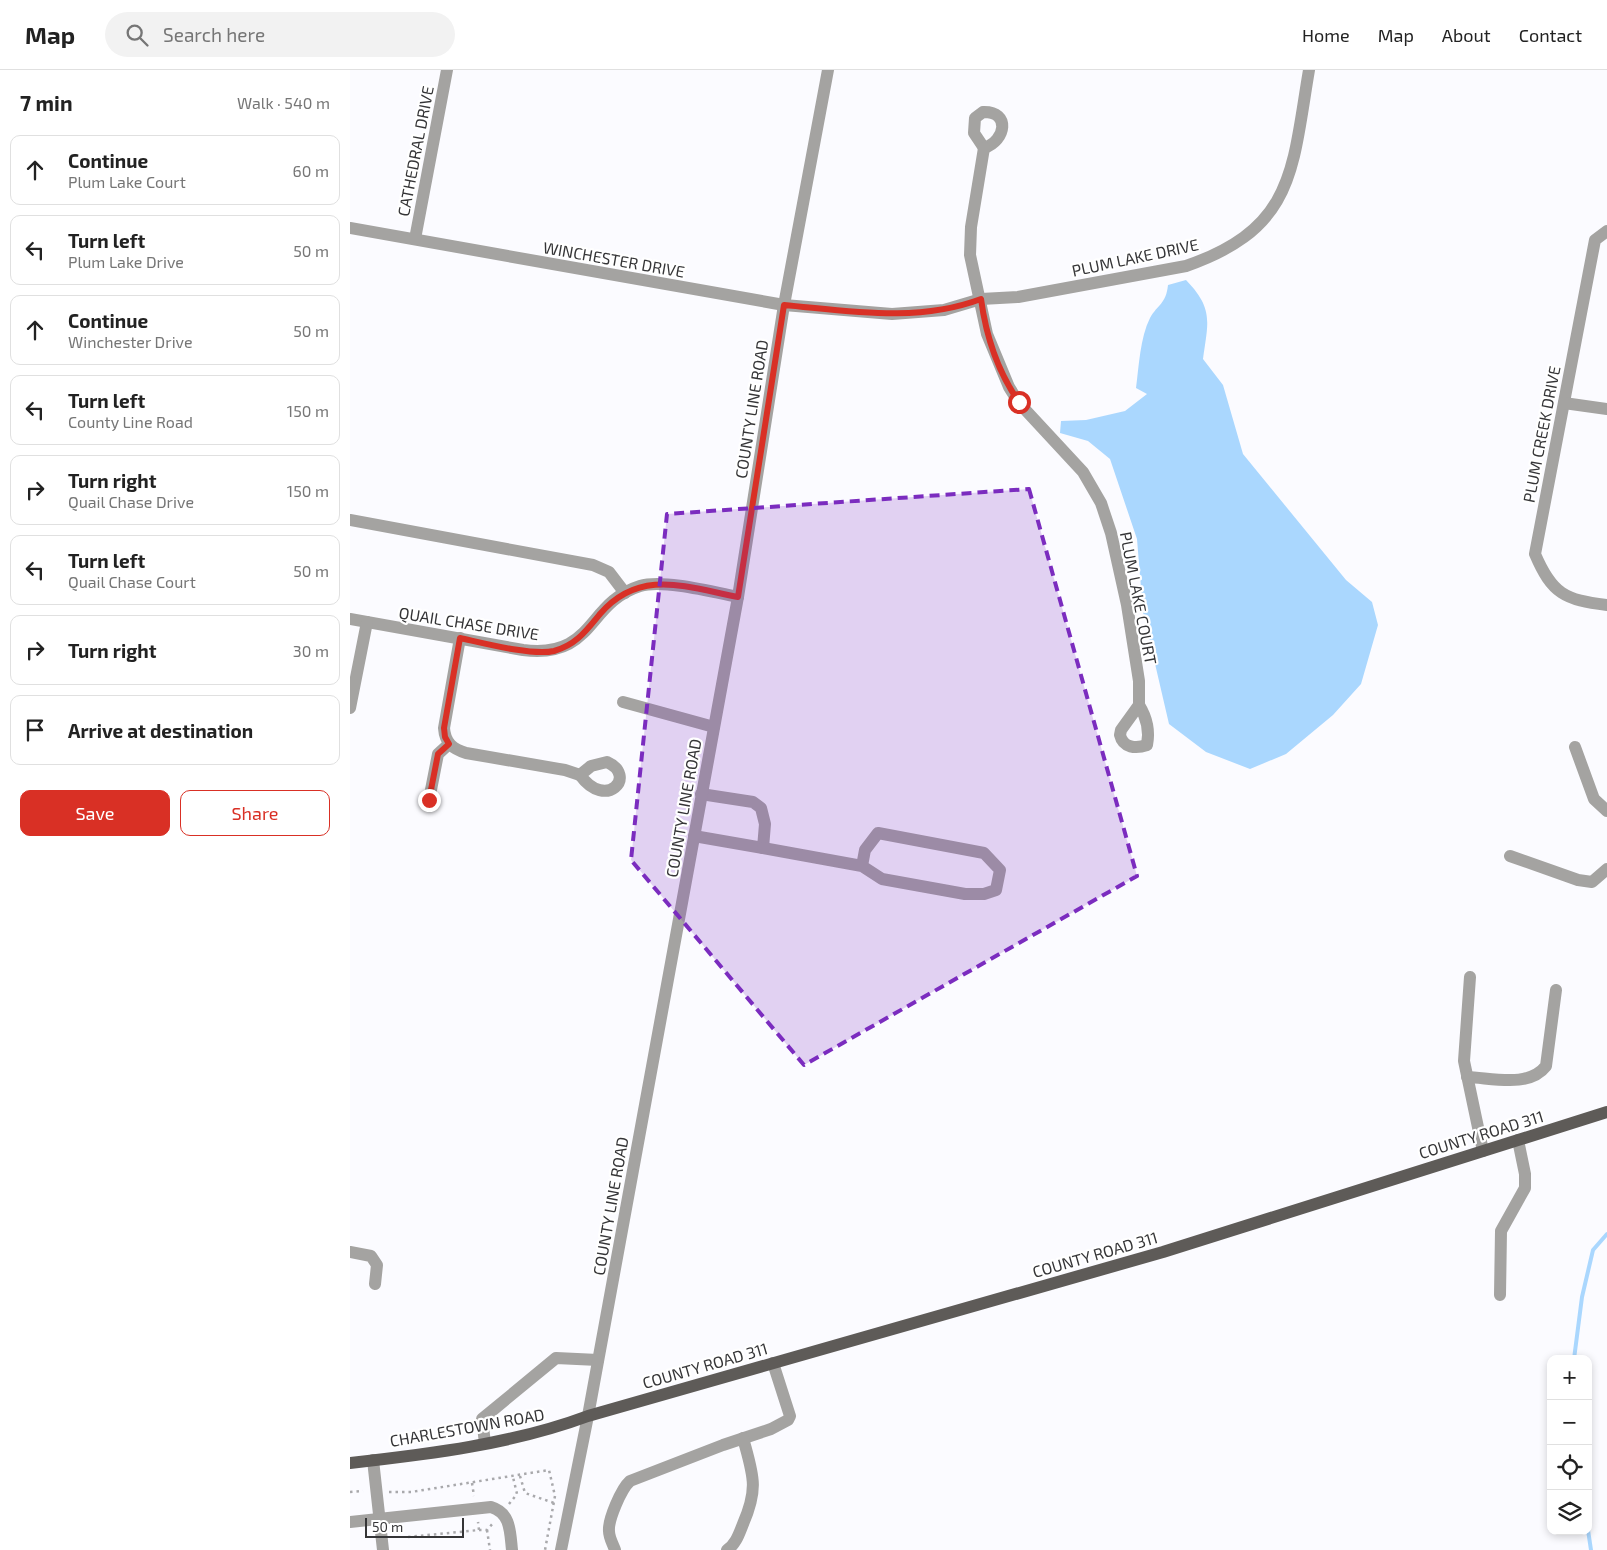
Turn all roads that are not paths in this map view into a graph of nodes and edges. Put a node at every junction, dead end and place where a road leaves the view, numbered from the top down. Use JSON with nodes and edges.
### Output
{"nodes":[{"id":1,"x":447,"y":70,"type":"edge"},
{"id":2,"x":828,"y":70,"type":"edge"},
{"id":3,"x":1309,"y":70,"type":"edge"},
{"id":4,"x":984,"y":148,"type":"dead end"},
{"id":5,"x":350,"y":228,"type":"edge"},
{"id":6,"x":1607,"y":231,"type":"edge"},
{"id":7,"x":415,"y":239,"type":"junction"},
{"id":8,"x":981,"y":299,"type":"junction"},
{"id":9,"x":784,"y":305,"type":"junction"},
{"id":10,"x":874,"y":314,"type":"joint"},
{"id":11,"x":1564,"y":402,"type":"junction"},
{"id":12,"x":1607,"y":409,"type":"edge"},
{"id":13,"x":350,"y":520,"type":"edge"},
{"id":14,"x":625,"y":593,"type":"junction"},
{"id":15,"x":738,"y":597,"type":"junction"},
{"id":16,"x":1607,"y":605,"type":"edge"},
{"id":17,"x":350,"y":619,"type":"edge"},
{"id":18,"x":367,"y":622,"type":"junction"},
{"id":19,"x":460,"y":638,"type":"junction"},
{"id":20,"x":624,"y":702,"type":"dead end"},
{"id":21,"x":1139,"y":705,"type":"dead end"},
{"id":22,"x":350,"y":708,"type":"edge"},
{"id":23,"x":714,"y":727,"type":"junction"},
{"id":24,"x":449,"y":744,"type":"junction"},
{"id":25,"x":1575,"y":748,"type":"dead end"},
{"id":26,"x":580,"y":776,"type":"dead end"},
{"id":27,"x":701,"y":794,"type":"junction"},
{"id":28,"x":429,"y":800,"type":"dead end"},
{"id":29,"x":1607,"y":811,"type":"edge"},
{"id":30,"x":694,"y":836,"type":"junction"},
{"id":31,"x":764,"y":848,"type":"junction"},
{"id":32,"x":1510,"y":856,"type":"dead end"},
{"id":33,"x":862,"y":866,"type":"junction"},
{"id":34,"x":1607,"y":869,"type":"edge"},
{"id":35,"x":1470,"y":977,"type":"dead end"},
{"id":36,"x":1556,"y":990,"type":"dead end"},
{"id":37,"x":1467,"y":1077,"type":"junction"},
{"id":38,"x":1607,"y":1112,"type":"edge"},
{"id":39,"x":1518,"y":1140,"type":"junction"},
{"id":40,"x":1483,"y":1151,"type":"junction"},
{"id":41,"x":350,"y":1252,"type":"edge"},
{"id":42,"x":375,"y":1284,"type":"dead end"},
{"id":43,"x":1500,"y":1295,"type":"dead end"},
{"id":44,"x":598,"y":1360,"type":"junction"},
{"id":45,"x":774,"y":1363,"type":"junction"},
{"id":46,"x":588,"y":1416,"type":"junction"},
{"id":47,"x":743,"y":1438,"type":"junction"},
{"id":48,"x":485,"y":1443,"type":"junction"},
{"id":49,"x":373,"y":1460,"type":"junction"},
{"id":50,"x":350,"y":1463,"type":"edge"},
{"id":51,"x":754,"y":1491,"type":"junction"},
{"id":52,"x":379,"y":1519,"type":"junction"},
{"id":53,"x":350,"y":1522,"type":"edge"},
{"id":54,"x":383,"y":1550,"type":"edge"},
{"id":55,"x":512,"y":1550,"type":"edge"},
{"id":56,"x":561,"y":1550,"type":"edge"},
{"id":57,"x":615,"y":1550,"type":"edge"},
{"id":58,"x":727,"y":1550,"type":"edge"},
{"id":59,"x":738,"y":1550,"type":"edge"}],
"edges":[{"from":1,"to":7,"type":"street","name":"CATHEDRAL DRIVE"},
{"from":2,"to":9,"type":"street","name":"COUNTY LINE ROAD"},
{"from":3,"to":8,"type":"street","name":"PLUM LAKE DRIVE"},
{"from":4,"to":8,"type":"street","name":"PLUM LAKE COURT"},
{"from":5,"to":7,"type":"street","name":"WINCHESTER DRIVE"},
{"from":6,"to":11,"type":"street","name":"PLUM CREEK DRIVE"},
{"from":7,"to":9,"type":"street","name":"WINCHESTER DRIVE"},
{"from":8,"to":10,"type":"street","name":"PLUM LAKE DRIVE"},
{"from":8,"to":21,"type":"street","name":"PLUM LAKE COURT"},
{"from":9,"to":10,"type":"street","name":"WINCHESTER DRIVE"},
{"from":9,"to":15,"type":"street","name":"COUNTY LINE ROAD"},
{"from":11,"to":12,"type":"street"},
{"from":11,"to":16,"type":"street","name":"PLUM CREEK DRIVE"},
{"from":13,"to":14,"type":"street"},
{"from":14,"to":15,"type":"street","name":"QUAIL CHASE DRIVE"},
{"from":14,"to":19,"type":"street","name":"QUAIL CHASE DRIVE"},
{"from":15,"to":23,"type":"street","name":"COUNTY LINE ROAD"},
{"from":17,"to":18,"type":"street","name":"QUAIL CHASE DRIVE"},
{"from":18,"to":19,"type":"street","name":"QUAIL CHASE DRIVE"},
{"from":18,"to":22,"type":"street"},
{"from":19,"to":24,"type":"street"},
{"from":20,"to":23,"type":"street"},
{"from":23,"to":27,"type":"street","name":"COUNTY LINE ROAD"},
{"from":24,"to":26,"type":"street"},
{"from":24,"to":28,"type":"street"},
{"from":25,"to":29,"type":"street"},
{"from":27,"to":30,"type":"street","name":"COUNTY LINE ROAD"},
{"from":27,"to":31,"type":"street"},
{"from":30,"to":31,"type":"street"},
{"from":30,"to":44,"type":"street","name":"COUNTY LINE ROAD"},
{"from":31,"to":33,"type":"street"},
{"from":32,"to":34,"type":"street"},
{"from":33,"to":33,"type":"street"},
{"from":35,"to":37,"type":"street"},
{"from":36,"to":37,"type":"street"},
{"from":37,"to":40,"type":"street"},
{"from":38,"to":39,"type":"main road","name":"COUNTY ROAD 311"},
{"from":39,"to":40,"type":"main road","name":"COUNTY ROAD 311"},
{"from":39,"to":43,"type":"street"},
{"from":40,"to":45,"type":"main road","name":"COUNTY ROAD 311"},
{"from":41,"to":42,"type":"street"},
{"from":44,"to":46,"type":"street","name":"COUNTY LINE ROAD"},
{"from":44,"to":48,"type":"street"},
{"from":45,"to":46,"type":"main road","name":"COUNTY ROAD 311"},
{"from":45,"to":47,"type":"street"},
{"from":46,"to":48,"type":"main road","name":"CHARLESTOWN ROAD"},
{"from":46,"to":56,"type":"street","name":"COUNTY LINE ROAD"},
{"from":47,"to":51,"type":"street"},
{"from":47,"to":57,"type":"street"},
{"from":48,"to":49,"type":"main road","name":"CHARLESTOWN ROAD"},
{"from":49,"to":50,"type":"main road","name":"CHARLESTOWN ROAD"},
{"from":49,"to":52,"type":"street"},
{"from":51,"to":58,"type":"street"},
{"from":51,"to":59,"type":"street"},
{"from":52,"to":53,"type":"street"},
{"from":52,"to":54,"type":"street"},
{"from":52,"to":55,"type":"street"}]}
